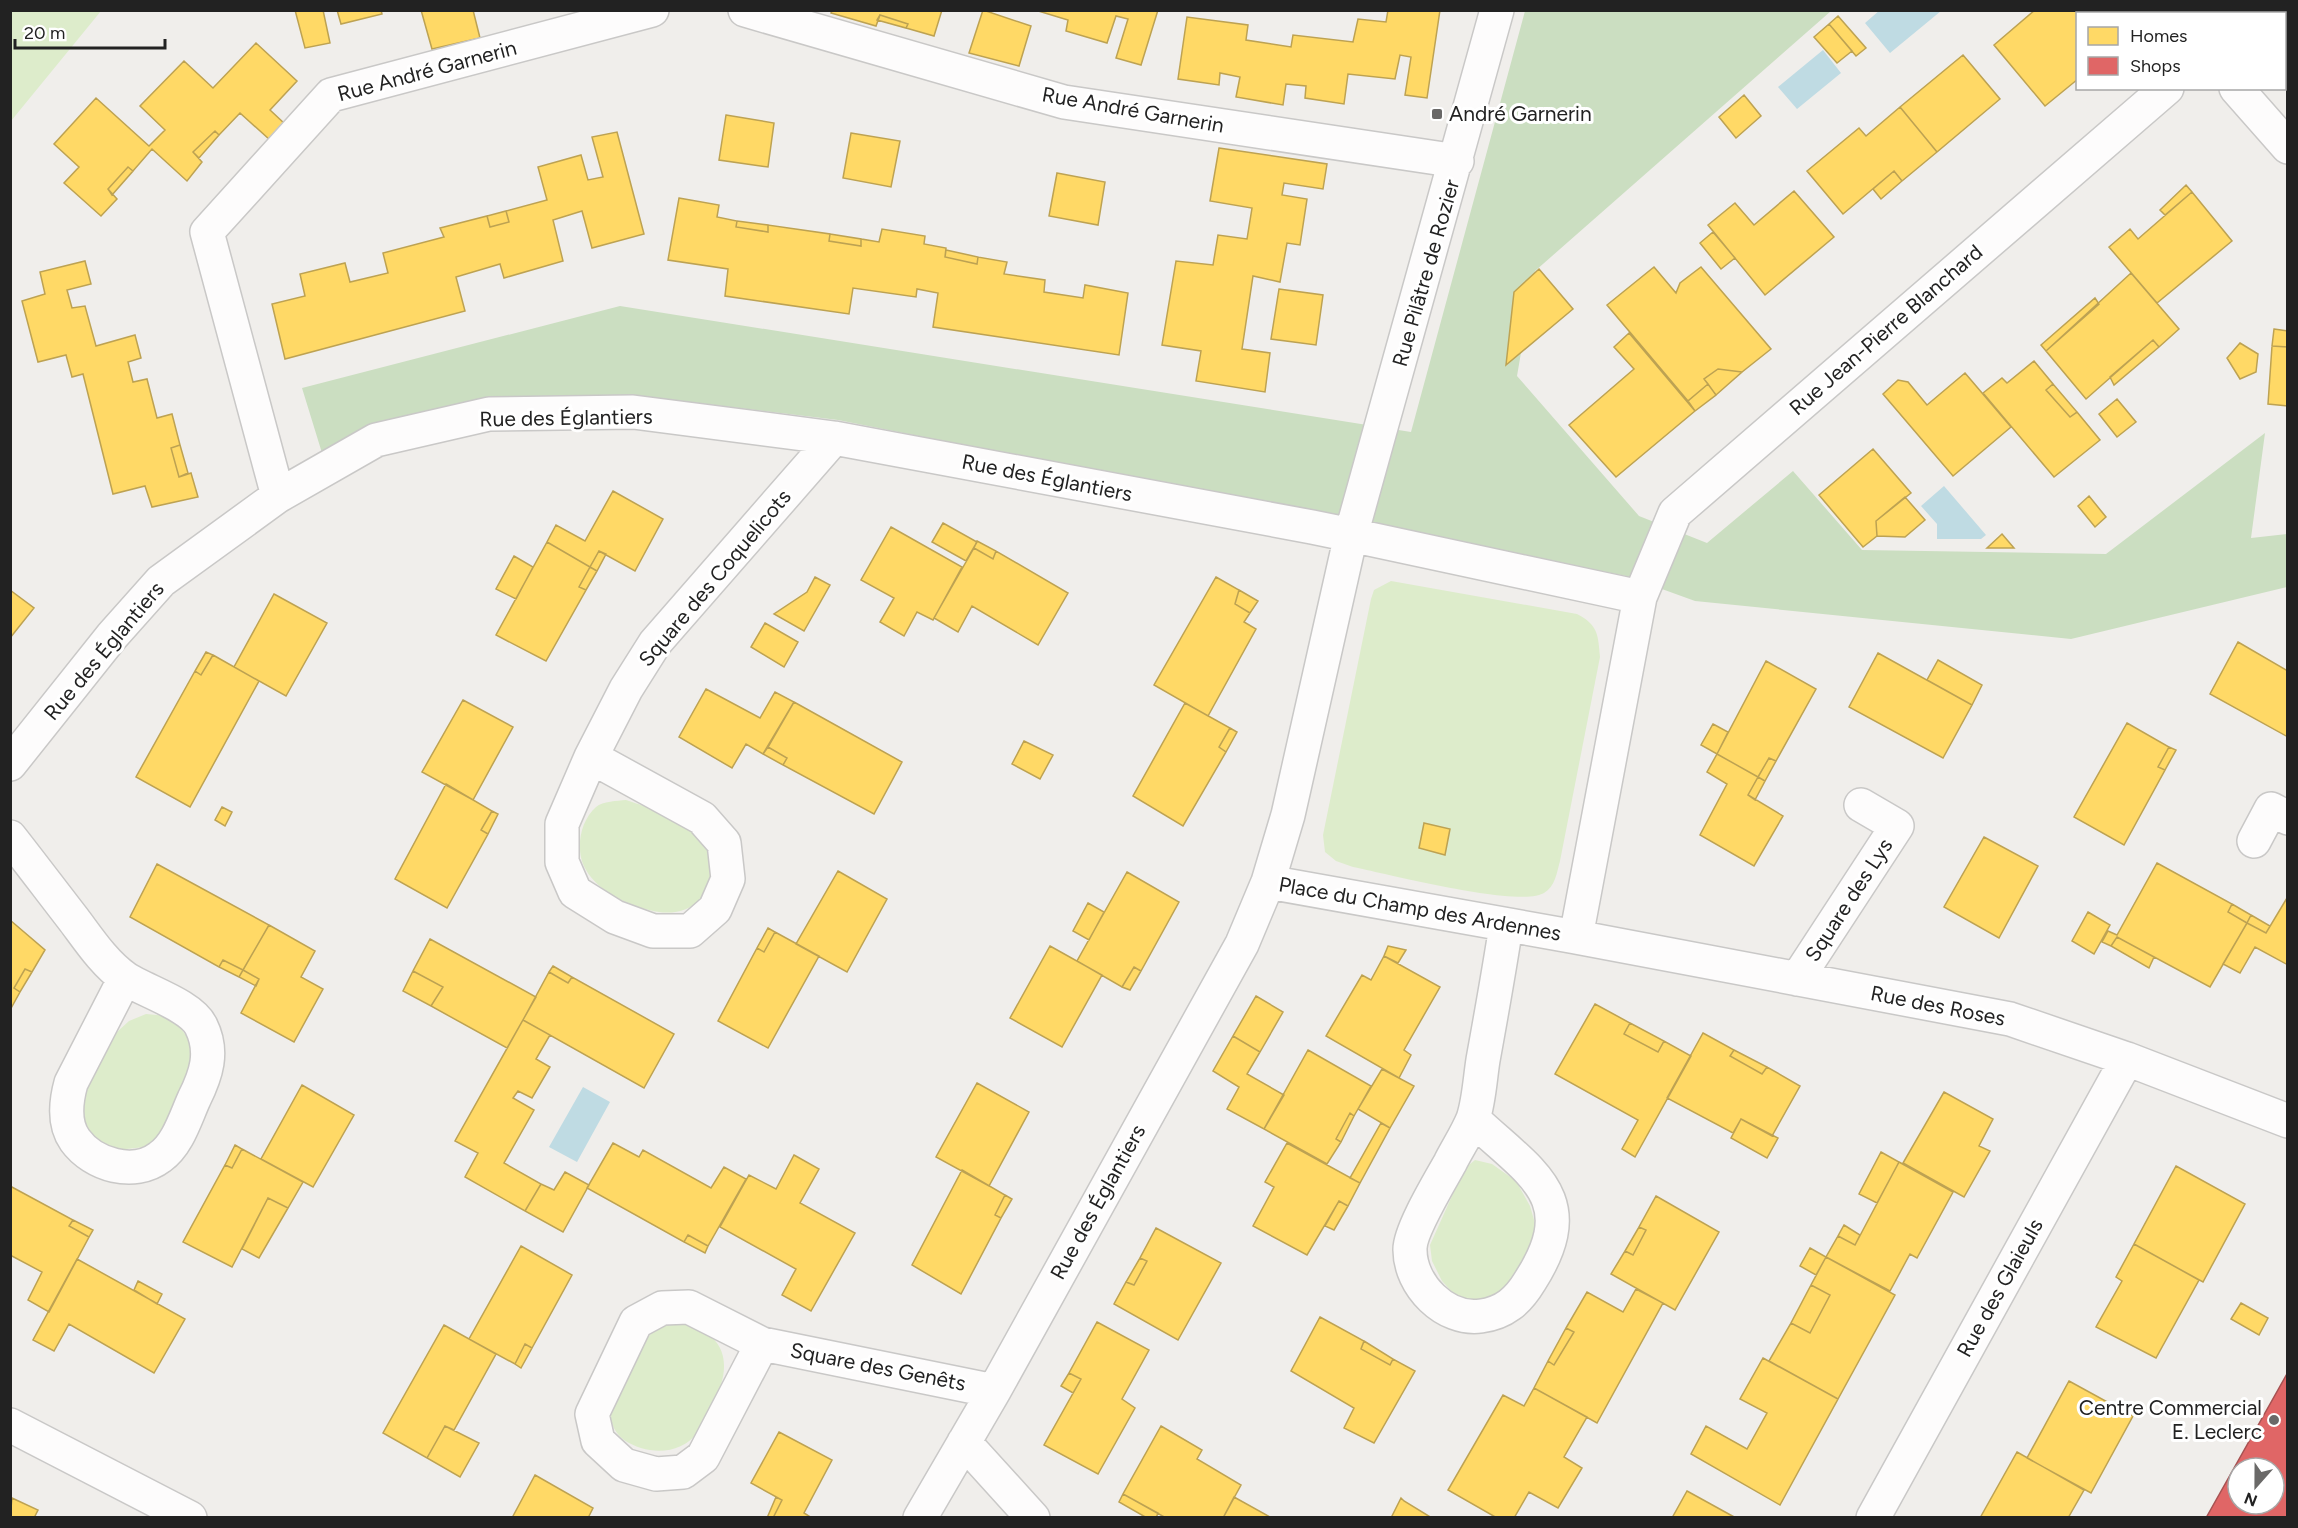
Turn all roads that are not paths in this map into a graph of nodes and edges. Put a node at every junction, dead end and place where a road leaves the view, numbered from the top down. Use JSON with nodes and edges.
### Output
{"nodes":[{"id":1,"x":652,"y":10,"type":"edge"},
{"id":2,"x":745,"y":10,"type":"edge"},
{"id":3,"x":1497,"y":10,"type":"edge"},
{"id":4,"x":2165,"y":90,"type":"edge"},
{"id":5,"x":2238,"y":90,"type":"edge"},
{"id":6,"x":2288,"y":147,"type":"edge"},
{"id":7,"x":1457,"y":161,"type":"junction"},
{"id":8,"x":834,"y":438,"type":"junction"},
{"id":9,"x":278,"y":496,"type":"junction"},
{"id":10,"x":1351,"y":535,"type":"junction"},
{"id":11,"x":1640,"y":597,"type":"junction"},
{"id":12,"x":591,"y":757,"type":"junction"},
{"id":13,"x":10,"y":764,"type":"edge"},
{"id":14,"x":1861,"y":806,"type":"dead end"},
{"id":15,"x":2288,"y":818,"type":"edge"},
{"id":16,"x":10,"y":837,"type":"edge"},
{"id":17,"x":2254,"y":841,"type":"dead end"},
{"id":18,"x":1268,"y":882,"type":"junction"},
{"id":19,"x":1506,"y":926,"type":"junction"},
{"id":20,"x":1576,"y":937,"type":"junction"},
{"id":21,"x":125,"y":978,"type":"junction"},
{"id":22,"x":1797,"y":979,"type":"junction"},
{"id":23,"x":2127,"y":1059,"type":"junction"},
{"id":24,"x":1473,"y":1119,"type":"junction"},
{"id":25,"x":2288,"y":1121,"type":"edge"},
{"id":26,"x":762,"y":1344,"type":"junction"},
{"id":27,"x":994,"y":1391,"type":"junction"},
{"id":28,"x":10,"y":1425,"type":"edge"},
{"id":29,"x":964,"y":1442,"type":"junction"},
{"id":30,"x":190,"y":1518,"type":"edge"},
{"id":31,"x":920,"y":1518,"type":"edge"},
{"id":32,"x":1033,"y":1518,"type":"edge"},
{"id":33,"x":1873,"y":1518,"type":"edge"}],
"edges":[{"from":1,"to":9,"type":"street","name":"Rue André Garnerin"},
{"from":2,"to":7,"type":"street","name":"Rue André Garnerin"},
{"from":3,"to":7,"type":"street","name":"Rue Pilâtre de Rozier"},
{"from":4,"to":11,"type":"street","name":"Rue Jean-Pierre Blanchard"},
{"from":5,"to":6,"type":"street"},
{"from":7,"to":10,"type":"street","name":"Rue Pilâtre de Rozier"},
{"from":8,"to":9,"type":"street","name":"Rue des Églantiers"},
{"from":8,"to":10,"type":"street","name":"Rue des Églantiers"},
{"from":8,"to":12,"type":"street","name":"Square des Coquelicots"},
{"from":9,"to":13,"type":"street","name":"Rue des Églantiers"},
{"from":10,"to":11,"type":"street"},
{"from":10,"to":18,"type":"street","name":"Place du Champ des Ardennes"},
{"from":11,"to":20,"type":"street","name":"Place du Champ des Ardennes"},
{"from":12,"to":12,"type":"street","name":"Square des Coquelicots"},
{"from":14,"to":22,"type":"street","name":"Square des Lys"},
{"from":15,"to":17,"type":"street"},
{"from":16,"to":21,"type":"street"},
{"from":18,"to":19,"type":"street","name":"Place du Champ des Ardennes"},
{"from":18,"to":27,"type":"street","name":"Rue des Églantiers"},
{"from":19,"to":20,"type":"street","name":"Place du Champ des Ardennes"},
{"from":19,"to":24,"type":"street"},
{"from":20,"to":22,"type":"street","name":"Rue des Roses"},
{"from":21,"to":21,"type":"street"},
{"from":22,"to":23,"type":"street","name":"Rue des Roses"},
{"from":23,"to":25,"type":"street","name":"Rue des Roses"},
{"from":23,"to":33,"type":"street","name":"Rue des Glaieuls"},
{"from":24,"to":24,"type":"street"},
{"from":26,"to":26,"type":"street","name":"Square des Genêts"},
{"from":26,"to":27,"type":"street","name":"Square des Genêts"},
{"from":27,"to":29,"type":"street","name":"Rue des Églantiers"},
{"from":28,"to":30,"type":"street"},
{"from":29,"to":31,"type":"street","name":"Rue des Églantiers"},
{"from":29,"to":32,"type":"street"}]}
